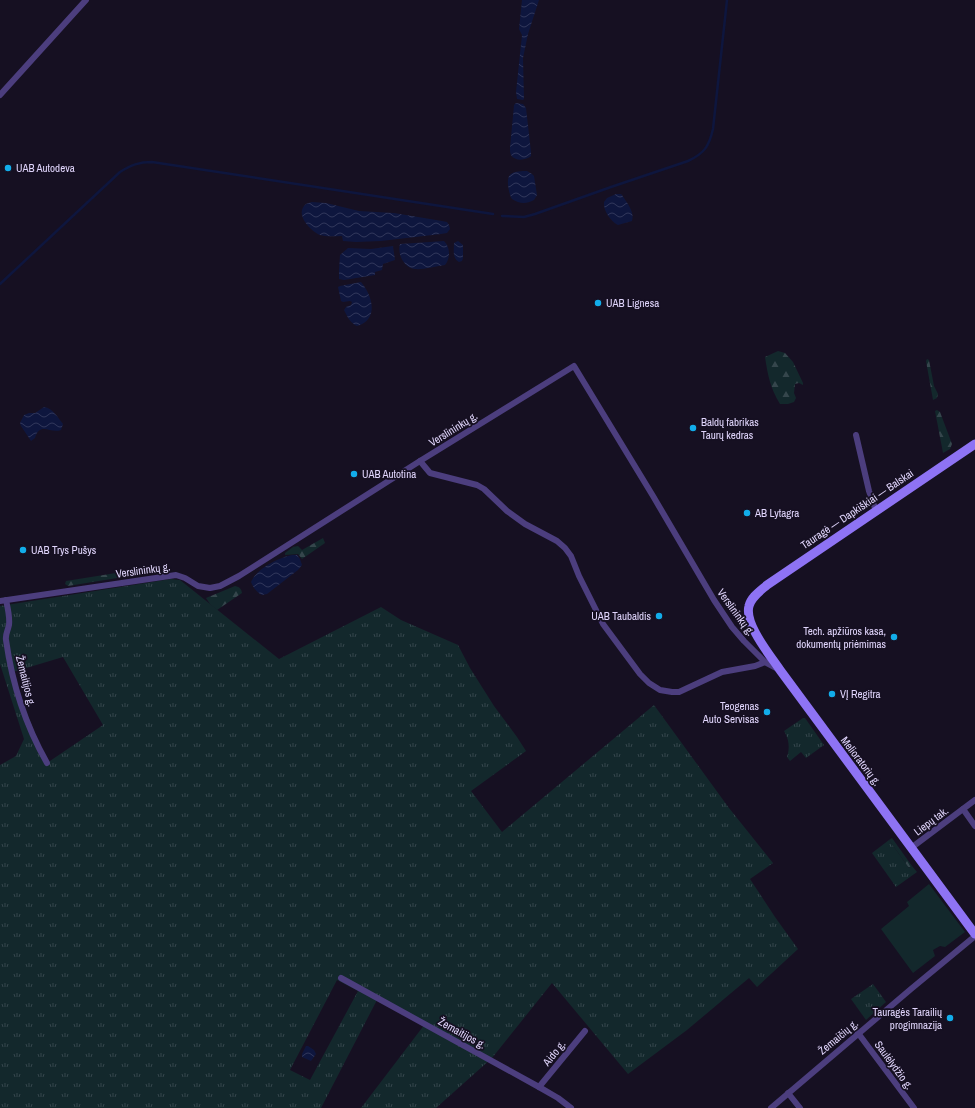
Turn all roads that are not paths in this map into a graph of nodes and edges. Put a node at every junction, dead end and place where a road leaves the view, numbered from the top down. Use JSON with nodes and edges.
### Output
{"nodes":[{"id":1,"x":86,"y":0,"type":"edge"},
{"id":2,"x":0,"y":95,"type":"edge"},
{"id":3,"x":856,"y":435,"type":"dead end"},
{"id":4,"x":975,"y":444,"type":"edge"},
{"id":5,"x":420,"y":461,"type":"junction"},
{"id":6,"x":876,"y":511,"type":"junction"},
{"id":7,"x":755,"y":596,"type":"joint"},
{"id":8,"x":3,"y":601,"type":"edge"},
{"id":9,"x":765,"y":662,"type":"junction"},
{"id":10,"x":780,"y":670,"type":"junction"},
{"id":11,"x":47,"y":763,"type":"dead end"},
{"id":12,"x":975,"y":800,"type":"edge"},
{"id":13,"x":963,"y":809,"type":"junction"},
{"id":14,"x":975,"y":826,"type":"edge"},
{"id":15,"x":911,"y":848,"type":"junction"},
{"id":16,"x":975,"y":935,"type":"edge"},
{"id":17,"x":341,"y":978,"type":"dead end"},
{"id":18,"x":585,"y":1031,"type":"dead end"},
{"id":19,"x":858,"y":1033,"type":"junction"},
{"id":20,"x":539,"y":1087,"type":"junction"},
{"id":21,"x":788,"y":1093,"type":"junction"},
{"id":22,"x":571,"y":1108,"type":"edge"},
{"id":23,"x":771,"y":1108,"type":"edge"},
{"id":24,"x":800,"y":1108,"type":"edge"},
{"id":25,"x":914,"y":1108,"type":"edge"}],
"edges":[{"from":1,"to":2,"type":"street"},
{"from":3,"to":6,"type":"street"},
{"from":4,"to":6,"type":"main road","name":"Tauragė — Dapkiškiai — Balskai"},
{"from":5,"to":8,"type":"street","name":"Verslininkų g."},
{"from":5,"to":9,"type":"street"},
{"from":5,"to":9,"type":"street","name":"Verslininkų g."},
{"from":6,"to":7,"type":"main road","name":"Tauragė — Dapkiškiai — Balskai"},
{"from":7,"to":10,"type":"main road","name":"Melioratorių g."},
{"from":8,"to":11,"type":"street","name":"Žemaitijos g."},
{"from":9,"to":10,"type":"street","name":"Verslininkų g."},
{"from":10,"to":15,"type":"main road","name":"Melioratorių g."},
{"from":12,"to":13,"type":"street","name":"Liepų tak."},
{"from":13,"to":14,"type":"street","name":"Liepų tak."},
{"from":13,"to":15,"type":"street","name":"Liepų tak."},
{"from":15,"to":16,"type":"main road","name":"Melioratorių g."},
{"from":16,"to":19,"type":"street","name":"Žemaičių g."},
{"from":17,"to":20,"type":"street","name":"Žemaitijos g."},
{"from":18,"to":20,"type":"street","name":"Aido g."},
{"from":19,"to":21,"type":"street","name":"Žemaičių g."},
{"from":19,"to":25,"type":"street","name":"Saulėlydžio g."},
{"from":20,"to":22,"type":"street","name":"Žemaitijos g."},
{"from":21,"to":23,"type":"street","name":"Žemaičių g."},
{"from":21,"to":24,"type":"street"}]}
